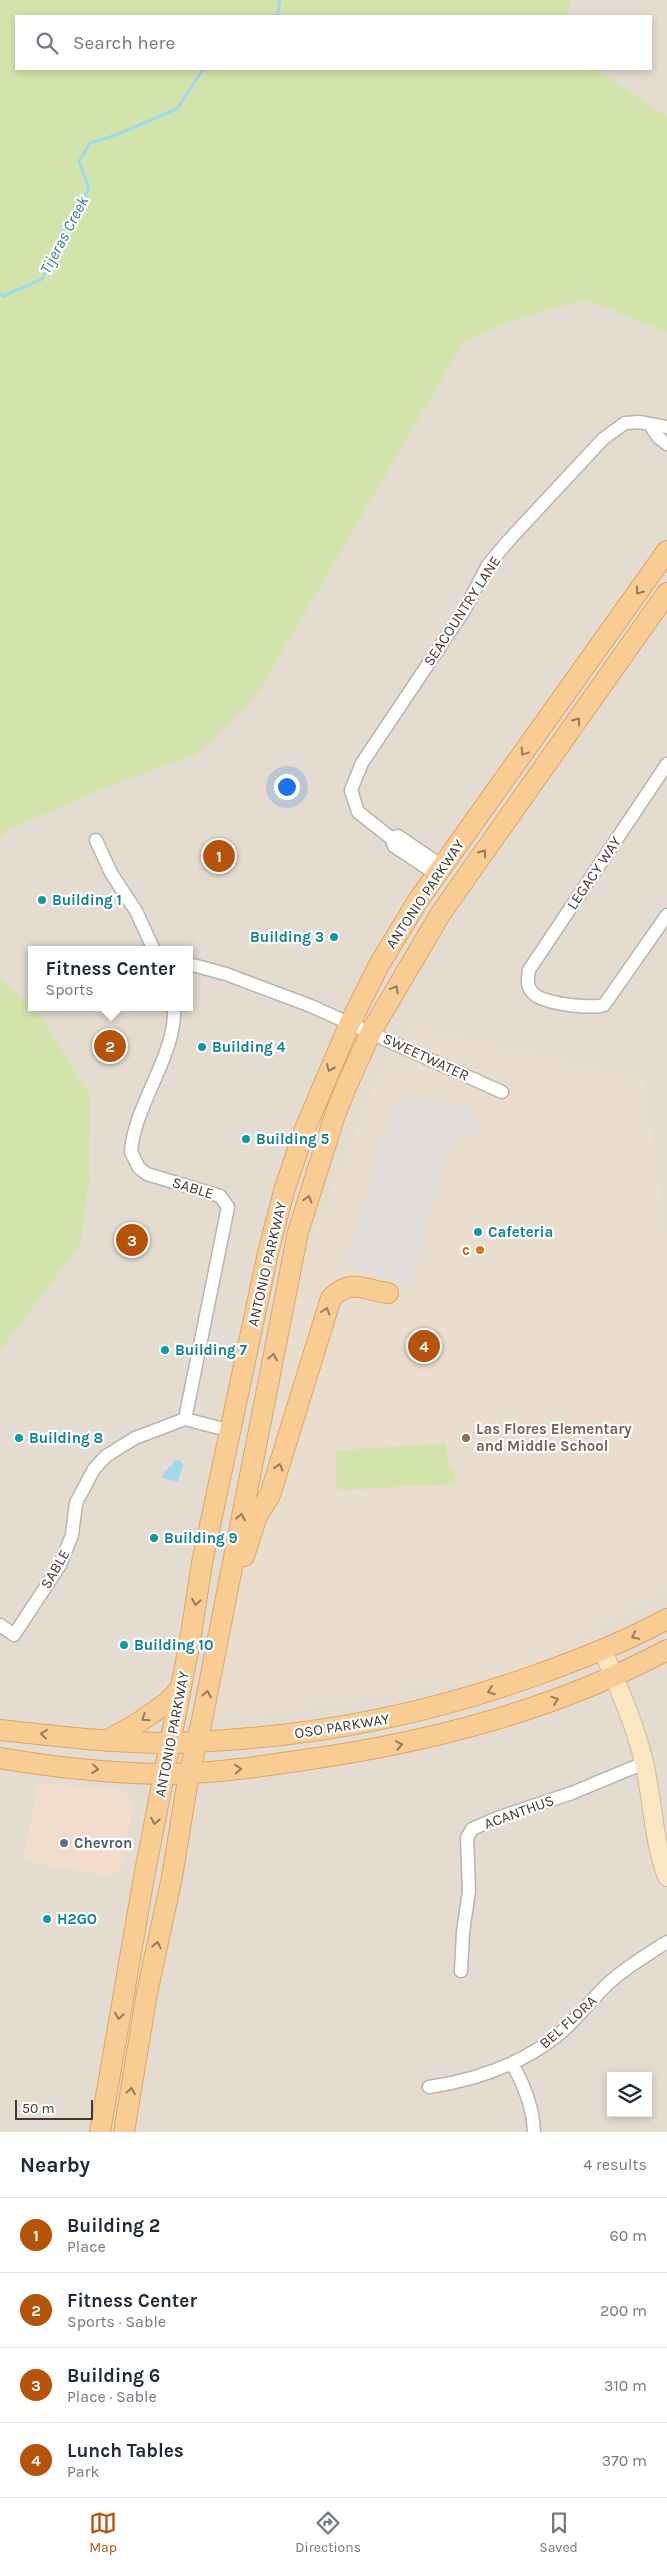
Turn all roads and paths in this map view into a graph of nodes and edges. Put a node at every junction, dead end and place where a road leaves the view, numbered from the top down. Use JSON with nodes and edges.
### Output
{"nodes":[{"id":1,"x":651,"y":426,"type":"junction"},
{"id":2,"x":667,"y":426,"type":"edge"},
{"id":3,"x":667,"y":444,"type":"edge"},
{"id":4,"x":667,"y":551,"type":"edge"},
{"id":5,"x":667,"y":593,"type":"edge"},
{"id":6,"x":667,"y":764,"type":"edge"},
{"id":7,"x":96,"y":840,"type":"dead end"},
{"id":8,"x":439,"y":870,"type":"junction"},
{"id":9,"x":667,"y":915,"type":"edge"},
{"id":10,"x":152,"y":946,"type":"edge"},
{"id":11,"x":193,"y":965,"type":"edge"},
{"id":12,"x":174,"y":1011,"type":"edge"},
{"id":13,"x":350,"y":1023,"type":"junction"},
{"id":14,"x":370,"y":1032,"type":"junction"},
{"id":15,"x":502,"y":1092,"type":"dead end"},
{"id":16,"x":388,"y":1293,"type":"dead end"},
{"id":17,"x":185,"y":1419,"type":"junction"},
{"id":18,"x":231,"y":1430,"type":"junction"},
{"id":19,"x":230,"y":1574,"type":"junction"},
{"id":20,"x":667,"y":1619,"type":"edge"},
{"id":21,"x":0,"y":1625,"type":"edge"},
{"id":22,"x":667,"y":1650,"type":"edge"},
{"id":23,"x":603,"y":1651,"type":"junction"},
{"id":24,"x":614,"y":1677,"type":"junction"},
{"id":25,"x":179,"y":1690,"type":"junction"},
{"id":26,"x":0,"y":1730,"type":"edge"},
{"id":27,"x":106,"y":1741,"type":"junction"},
{"id":28,"x":198,"y":1741,"type":"junction"},
{"id":29,"x":171,"y":1743,"type":"junction"},
{"id":30,"x":0,"y":1758,"type":"edge"},
{"id":31,"x":644,"y":1762,"type":"junction"},
{"id":32,"x":189,"y":1772,"type":"junction"},
{"id":33,"x":164,"y":1774,"type":"junction"},
{"id":34,"x":664,"y":1857,"type":"edge"},
{"id":35,"x":667,"y":1878,"type":"edge"},
{"id":36,"x":667,"y":1942,"type":"edge"},
{"id":37,"x":461,"y":1971,"type":"dead end"},
{"id":38,"x":126,"y":1976,"type":"junction"},
{"id":39,"x":147,"y":1993,"type":"junction"},
{"id":40,"x":512,"y":2064,"type":"junction"},
{"id":41,"x":429,"y":2086,"type":"dead end"},
{"id":42,"x":100,"y":2132,"type":"edge"},
{"id":43,"x":124,"y":2132,"type":"edge"},
{"id":44,"x":534,"y":2132,"type":"edge"}],
"edges":[{"from":1,"to":2,"type":"street","name":"SEACOUNTRY LANE"},
{"from":1,"to":3,"type":"street"},
{"from":1,"to":8,"type":"street","name":"SEACOUNTRY LANE"},
{"from":4,"to":8,"type":"main road","name":"ANTONIO PARKWAY","one_way":true},
{"from":14,"to":5,"type":"main road","name":"ANTONIO PARKWAY","one_way":true},
{"from":6,"to":9,"type":"street","name":"LEGACY WAY"},
{"from":7,"to":10,"type":"street"},
{"from":8,"to":13,"type":"main road","name":"ANTONIO PARKWAY"},
{"from":11,"to":13,"type":"street"},
{"from":12,"to":17,"type":"street","name":"SABLE"},
{"from":13,"to":14,"type":"street","name":"SWEETWATER"},
{"from":13,"to":18,"type":"main road","name":"ANTONIO PARKWAY","one_way":true},
{"from":14,"to":15,"type":"street","name":"SWEETWATER"},
{"from":19,"to":14,"type":"main road","name":"ANTONIO PARKWAY","one_way":true},
{"from":19,"to":16,"type":"main road","one_way":true},
{"from":17,"to":18,"type":"street"},
{"from":17,"to":21,"type":"street","name":"SABLE"},
{"from":18,"to":25,"type":"main road","name":"ANTONIO PARKWAY","one_way":true},
{"from":28,"to":19,"type":"main road","name":"ANTONIO PARKWAY","one_way":true},
{"from":20,"to":23,"type":"main road","name":"OSO PARKWAY","one_way":true},
{"from":22,"to":24,"type":"main road","name":"OSO PARKWAY"},
{"from":23,"to":24,"type":"street"},
{"from":23,"to":28,"type":"main road","name":"OSO PARKWAY","one_way":true},
{"from":24,"to":31,"type":"street"},
{"from":32,"to":24,"type":"main road","name":"OSO PARKWAY","one_way":true},
{"from":25,"to":27,"type":"main road","one_way":true},
{"from":25,"to":29,"type":"main road","name":"ANTONIO PARKWAY"},
{"from":27,"to":26,"type":"main road","name":"OSO PARKWAY","one_way":true},
{"from":27,"to":29,"type":"main road","name":"OSO PARKWAY"},
{"from":28,"to":29,"type":"main road","name":"OSO PARKWAY"},
{"from":28,"to":32,"type":"main road","name":"ANTONIO PARKWAY"},
{"from":29,"to":33,"type":"main road","name":"ANTONIO PARKWAY"},
{"from":30,"to":33,"type":"main road","name":"OSO PARKWAY","one_way":true},
{"from":31,"to":34,"type":"street"},
{"from":31,"to":37,"type":"street","name":"ACANTHUS"},
{"from":32,"to":33,"type":"main road","name":"OSO PARKWAY"},
{"from":39,"to":32,"type":"main road","name":"ANTONIO PARKWAY","one_way":true},
{"from":33,"to":38,"type":"main road","name":"ANTONIO PARKWAY","one_way":true},
{"from":34,"to":35,"type":"street"},
{"from":36,"to":40,"type":"street","name":"BEL FLORA"},
{"from":38,"to":39,"type":"main road"},
{"from":38,"to":42,"type":"main road","name":"ANTONIO PARKWAY","one_way":true},
{"from":43,"to":39,"type":"main road","name":"ANTONIO PARKWAY","one_way":true},
{"from":40,"to":41,"type":"street","name":"BEL FLORA"},
{"from":40,"to":44,"type":"street"}]}
